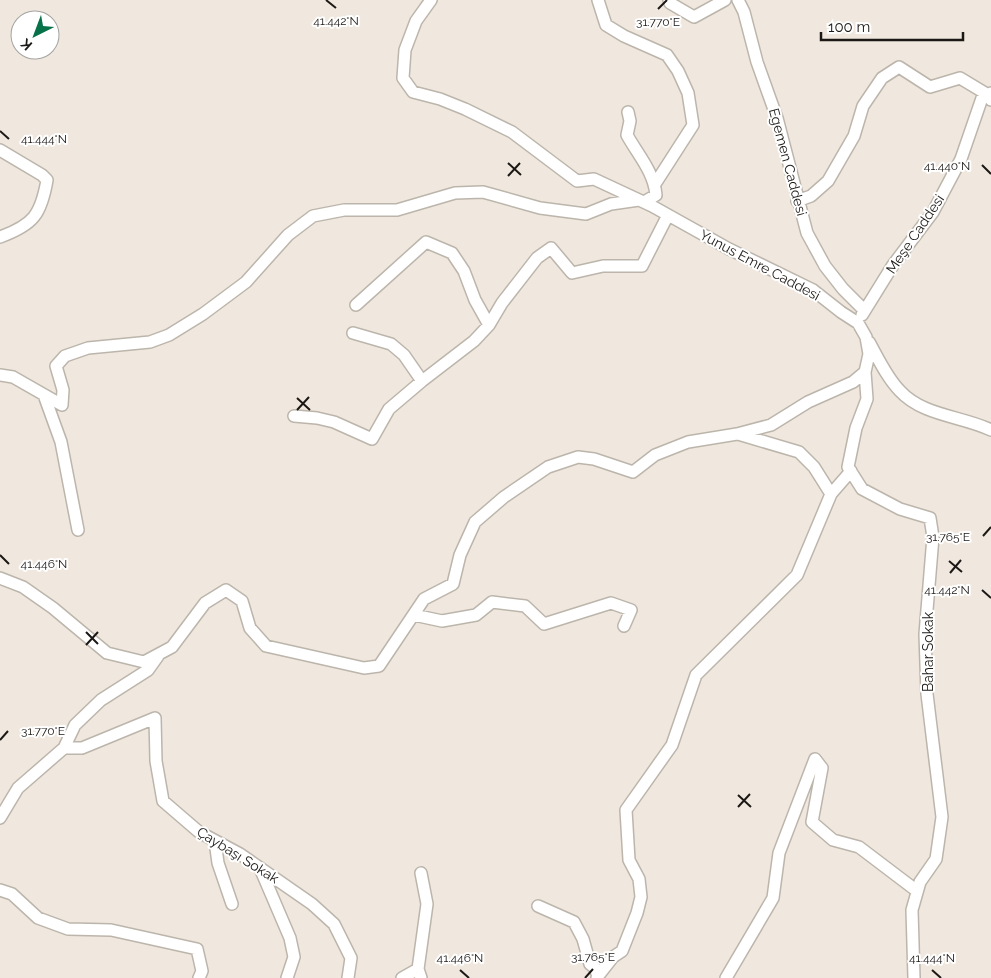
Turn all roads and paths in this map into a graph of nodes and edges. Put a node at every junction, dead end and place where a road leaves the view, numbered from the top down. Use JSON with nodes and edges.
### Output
{"nodes":[{"id":1,"x":431,"y":0,"type":"edge"},
{"id":2,"x":598,"y":0,"type":"edge"},
{"id":3,"x":669,"y":0,"type":"edge"},
{"id":4,"x":725,"y":0,"type":"edge"},
{"id":5,"x":738,"y":0,"type":"edge"},
{"id":6,"x":991,"y":97,"type":"edge"},
{"id":7,"x":628,"y":112,"type":"dead end"},
{"id":8,"x":0,"y":150,"type":"edge"},
{"id":9,"x":655,"y":184,"type":"junction"},
{"id":10,"x":642,"y":201,"type":"junction"},
{"id":11,"x":797,"y":201,"type":"junction"},
{"id":12,"x":668,"y":215,"type":"junction"},
{"id":13,"x":0,"y":237,"type":"edge"},
{"id":14,"x":356,"y":305,"type":"dead end"},
{"id":15,"x":864,"y":310,"type":"junction"},
{"id":16,"x":858,"y":323,"type":"junction"},
{"id":17,"x":490,"y":324,"type":"junction"},
{"id":18,"x":353,"y":333,"type":"dead end"},
{"id":19,"x":866,"y":337,"type":"junction"},
{"id":20,"x":865,"y":372,"type":"junction"},
{"id":21,"x":0,"y":375,"type":"edge"},
{"id":22,"x":422,"y":381,"type":"junction"},
{"id":23,"x":44,"y":395,"type":"junction"},
{"id":24,"x":294,"y":416,"type":"dead end"},
{"id":25,"x":991,"y":430,"type":"edge"},
{"id":26,"x":737,"y":434,"type":"junction"},
{"id":27,"x":851,"y":471,"type":"junction"},
{"id":28,"x":831,"y":494,"type":"junction"},
{"id":29,"x":78,"y":530,"type":"dead end"},
{"id":30,"x":0,"y":578,"type":"edge"},
{"id":31,"x":414,"y":615,"type":"junction"},
{"id":32,"x":624,"y":626,"type":"dead end"},
{"id":33,"x":159,"y":654,"type":"junction"},
{"id":34,"x":64,"y":748,"type":"junction"},
{"id":35,"x":0,"y":818,"type":"edge"},
{"id":36,"x":214,"y":840,"type":"junction"},
{"id":37,"x":260,"y":868,"type":"junction"},
{"id":38,"x":421,"y":874,"type":"dead end"},
{"id":39,"x":0,"y":890,"type":"edge"},
{"id":40,"x":917,"y":891,"type":"junction"},
{"id":41,"x":232,"y":904,"type":"dead end"},
{"id":42,"x":538,"y":906,"type":"dead end"},
{"id":43,"x":419,"y":973,"type":"edge"},
{"id":44,"x":598,"y":977,"type":"edge"},
{"id":45,"x":199,"y":978,"type":"edge"},
{"id":46,"x":287,"y":978,"type":"edge"},
{"id":47,"x":348,"y":978,"type":"edge"},
{"id":48,"x":402,"y":978,"type":"edge"},
{"id":49,"x":726,"y":978,"type":"edge"},
{"id":50,"x":914,"y":978,"type":"edge"}],
"edges":[{"from":1,"to":10,"type":"street","name":"Yunus Emre Caddesi"},
{"from":2,"to":9,"type":"street"},
{"from":3,"to":4,"type":"street"},
{"from":5,"to":11,"type":"street","name":"Egemen Caddesi"},
{"from":6,"to":11,"type":"street"},
{"from":6,"to":15,"type":"street","name":"Meşe Caddesi"},
{"from":7,"to":9,"type":"street"},
{"from":8,"to":13,"type":"street"},
{"from":9,"to":10,"type":"street"},
{"from":10,"to":12,"type":"street","name":"Yunus Emre Caddesi"},
{"from":10,"to":23,"type":"street"},
{"from":11,"to":15,"type":"street","name":"Egemen Caddesi"},
{"from":12,"to":16,"type":"street","name":"Yunus Emre Caddesi"},
{"from":12,"to":17,"type":"street"},
{"from":14,"to":17,"type":"street"},
{"from":15,"to":16,"type":"street","name":"Meşe Caddesi"},
{"from":16,"to":19,"type":"street","name":"Yunus Emre Caddesi"},
{"from":17,"to":22,"type":"street"},
{"from":18,"to":22,"type":"street"},
{"from":19,"to":20,"type":"street","name":"Yunus Emre Caddesi"},
{"from":19,"to":25,"type":"street"},
{"from":20,"to":26,"type":"street"},
{"from":20,"to":27,"type":"street"},
{"from":21,"to":23,"type":"street"},
{"from":22,"to":24,"type":"street"},
{"from":23,"to":29,"type":"street"},
{"from":26,"to":28,"type":"street"},
{"from":26,"to":31,"type":"street"},
{"from":27,"to":28,"type":"street"},
{"from":27,"to":40,"type":"street","name":"Bahar Sokak"},
{"from":28,"to":44,"type":"street"},
{"from":30,"to":33,"type":"street"},
{"from":31,"to":32,"type":"street"},
{"from":31,"to":33,"type":"street"},
{"from":33,"to":34,"type":"street"},
{"from":34,"to":35,"type":"street"},
{"from":34,"to":36,"type":"street","name":"Çaybaşı Sokak"},
{"from":36,"to":37,"type":"street","name":"Çaybaşı Sokak"},
{"from":36,"to":41,"type":"street"},
{"from":37,"to":46,"type":"street"},
{"from":37,"to":47,"type":"street","name":"Çaybaşı Sokak"},
{"from":38,"to":43,"type":"street"},
{"from":39,"to":45,"type":"street"},
{"from":40,"to":49,"type":"street"},
{"from":40,"to":50,"type":"street","name":"Bahar Sokak"},
{"from":42,"to":44,"type":"street"},
{"from":43,"to":48,"type":"street"}]}
